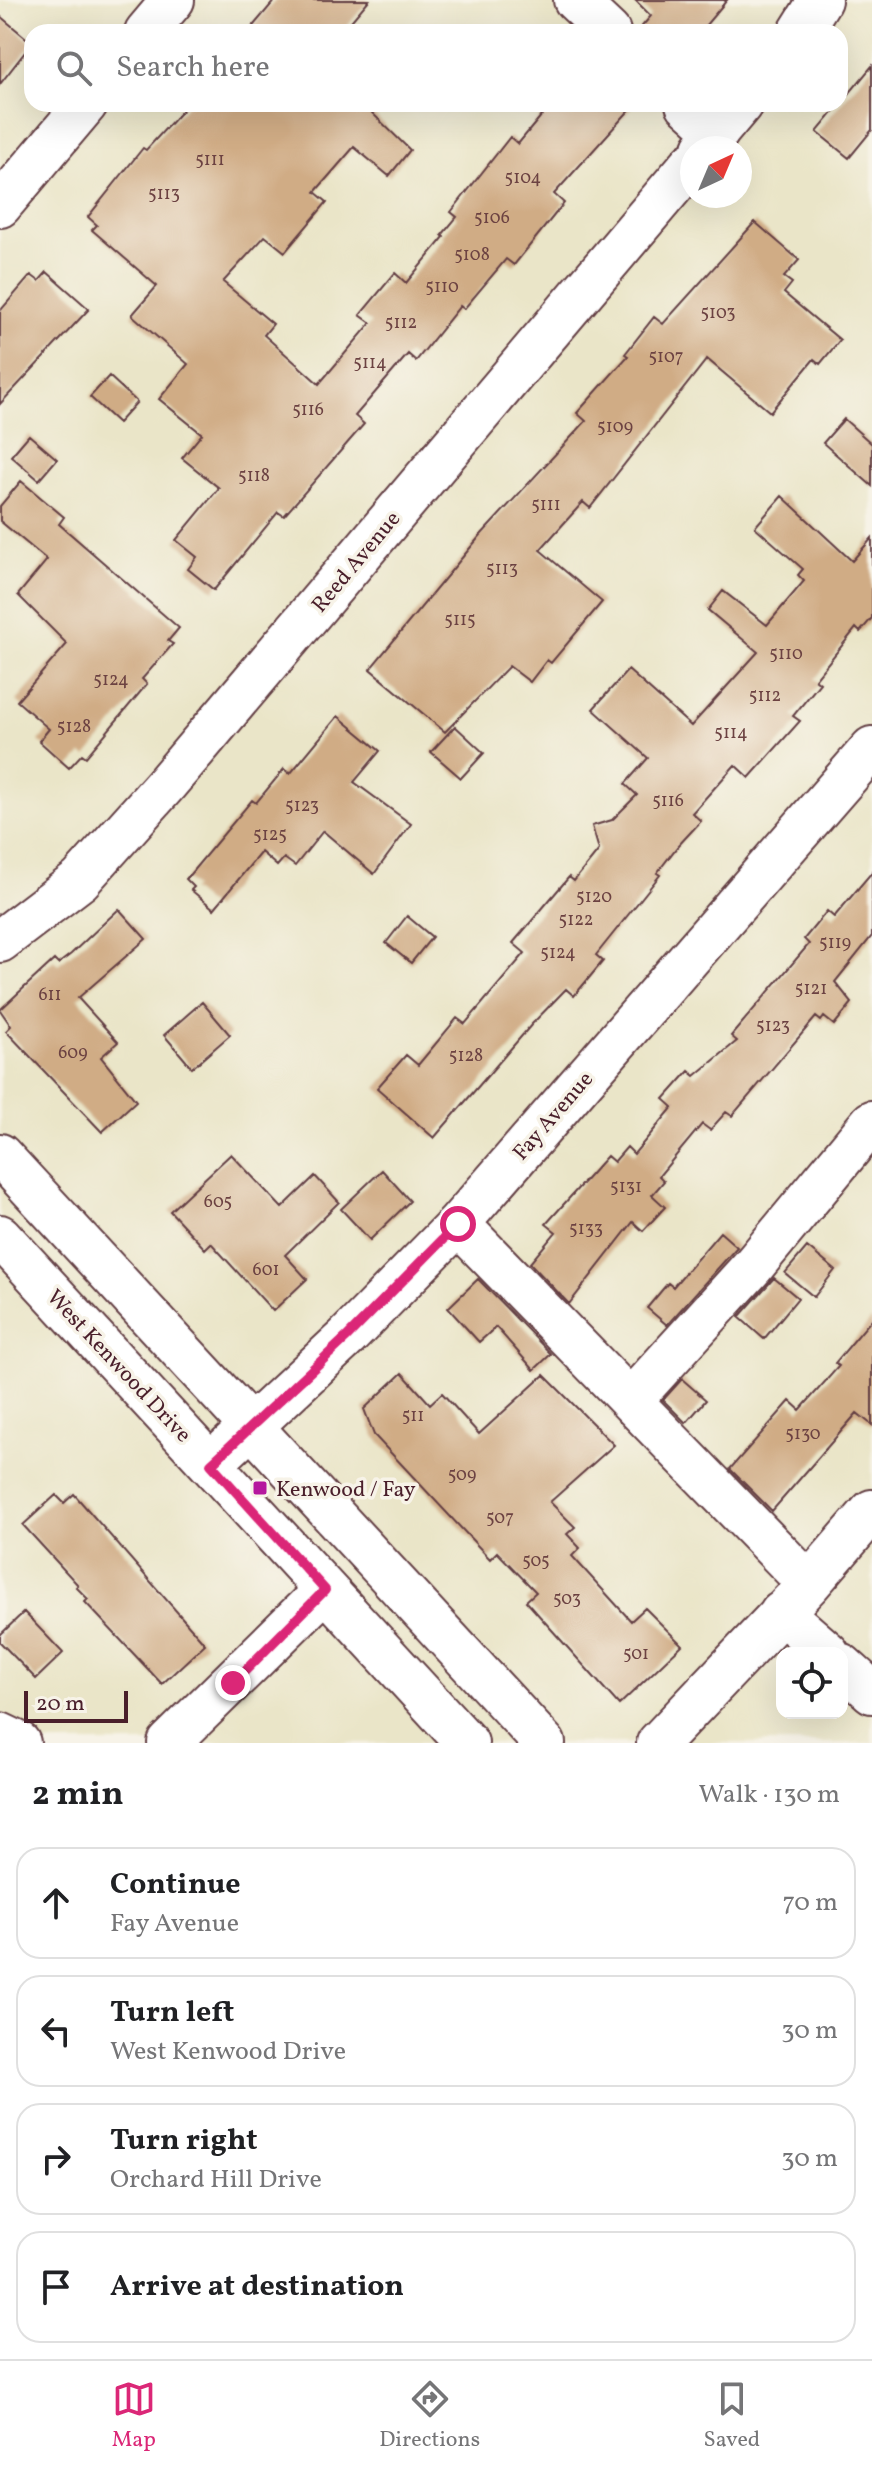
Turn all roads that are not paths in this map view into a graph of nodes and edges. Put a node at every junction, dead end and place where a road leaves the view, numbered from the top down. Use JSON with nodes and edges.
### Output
{"nodes":[{"id":1,"x":173,"y":0,"type":"edge"},
{"id":2,"x":575,"y":0,"type":"edge"},
{"id":3,"x":820,"y":0,"type":"edge"},
{"id":4,"x":153,"y":24,"type":"edge"},
{"id":5,"x":600,"y":24,"type":"edge"},
{"id":6,"x":805,"y":24,"type":"edge"},
{"id":7,"x":79,"y":112,"type":"edge"},
{"id":8,"x":694,"y":112,"type":"edge"},
{"id":9,"x":713,"y":136,"type":"edge"},
{"id":10,"x":680,"y":177,"type":"edge"},
{"id":11,"x":0,"y":206,"type":"edge"},
{"id":12,"x":872,"y":748,"type":"edge"},
{"id":13,"x":0,"y":941,"type":"edge"},
{"id":14,"x":872,"y":1122,"type":"edge"},
{"id":15,"x":0,"y":1155,"type":"edge"},
{"id":16,"x":458,"y":1224,"type":"junction"},
{"id":17,"x":0,"y":1236,"type":"edge"},
{"id":18,"x":631,"y":1400,"type":"junction"},
{"id":19,"x":251,"y":1428,"type":"junction"},
{"id":20,"x":211,"y":1464,"type":"junction"},
{"id":21,"x":872,"y":1511,"type":"edge"},
{"id":22,"x":325,"y":1590,"type":"junction"},
{"id":23,"x":795,"y":1598,"type":"junction"},
{"id":24,"x":824,"y":1647,"type":"edge"},
{"id":25,"x":848,"y":1670,"type":"edge"},
{"id":26,"x":872,"y":1692,"type":"edge"},
{"id":27,"x":0,"y":1734,"type":"edge"},
{"id":28,"x":19,"y":1743,"type":"edge"},
{"id":29,"x":169,"y":1743,"type":"edge"},
{"id":30,"x":467,"y":1743,"type":"edge"},
{"id":31,"x":544,"y":1743,"type":"edge"},
{"id":32,"x":658,"y":1743,"type":"edge"}],
"edges":[{"from":1,"to":4,"type":"street"},
{"from":2,"to":5,"type":"street"},
{"from":3,"to":6,"type":"street"},
{"from":7,"to":11,"type":"street"},
{"from":8,"to":9,"type":"street"},
{"from":10,"to":13,"type":"street","name":"Reed Avenue"},
{"from":12,"to":16,"type":"street","name":"Fay Avenue"},
{"from":14,"to":18,"type":"street"},
{"from":15,"to":19,"type":"street"},
{"from":16,"to":18,"type":"street"},
{"from":16,"to":19,"type":"street","name":"Fay Avenue"},
{"from":17,"to":20,"type":"street","name":"West Kenwood Drive"},
{"from":18,"to":23,"type":"street"},
{"from":19,"to":20,"type":"street","name":"Fay Avenue"},
{"from":19,"to":31,"type":"street"},
{"from":20,"to":22,"type":"street","name":"West Kenwood Drive"},
{"from":21,"to":23,"type":"street"},
{"from":22,"to":29,"type":"street"},
{"from":22,"to":30,"type":"street","name":"West Kenwood Drive"},
{"from":23,"to":24,"type":"street"},
{"from":23,"to":32,"type":"street"},
{"from":25,"to":26,"type":"street"},
{"from":27,"to":28,"type":"street"}]}
